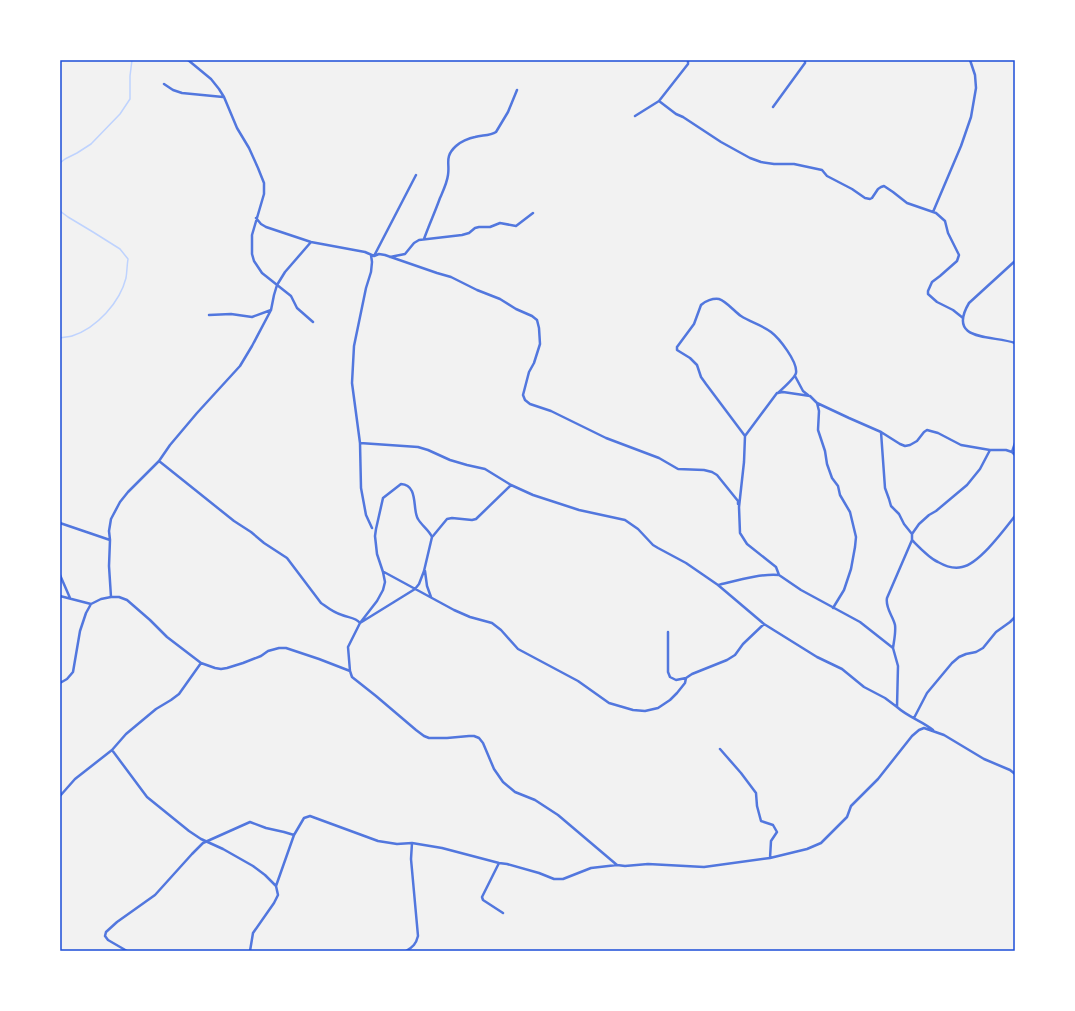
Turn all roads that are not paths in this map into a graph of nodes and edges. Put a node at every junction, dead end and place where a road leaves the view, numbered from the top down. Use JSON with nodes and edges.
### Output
{"nodes":[{"id":1,"x":188,"y":60,"type":"edge"},
{"id":2,"x":688,"y":60,"type":"edge"},
{"id":3,"x":805,"y":60,"type":"edge"},
{"id":4,"x":970,"y":60,"type":"edge"},
{"id":5,"x":164,"y":84,"type":"dead end"},
{"id":6,"x":517,"y":90,"type":"dead end"},
{"id":7,"x":224,"y":97,"type":"junction"},
{"id":8,"x":659,"y":101,"type":"junction"},
{"id":9,"x":773,"y":107,"type":"dead end"},
{"id":10,"x":636,"y":116,"type":"dead end"},
{"id":11,"x":416,"y":175,"type":"dead end"},
{"id":12,"x":933,"y":212,"type":"junction"},
{"id":13,"x":533,"y":213,"type":"dead end"},
{"id":14,"x":256,"y":218,"type":"junction"},
{"id":15,"x":424,"y":239,"type":"junction"},
{"id":16,"x":311,"y":242,"type":"junction"},
{"id":17,"x":372,"y":255,"type":"junction"},
{"id":18,"x":390,"y":257,"type":"junction"},
{"id":19,"x":1015,"y":260,"type":"edge"},
{"id":20,"x":277,"y":285,"type":"junction"},
{"id":21,"x":271,"y":310,"type":"junction"},
{"id":22,"x":210,"y":315,"type":"dead end"},
{"id":23,"x":963,"y":318,"type":"junction"},
{"id":24,"x":313,"y":322,"type":"dead end"},
{"id":25,"x":1015,"y":342,"type":"edge"},
{"id":26,"x":795,"y":376,"type":"junction"},
{"id":27,"x":777,"y":393,"type":"junction"},
{"id":28,"x":810,"y":396,"type":"junction"},
{"id":29,"x":817,"y":403,"type":"junction"},
{"id":30,"x":881,"y":432,"type":"junction"},
{"id":31,"x":745,"y":436,"type":"junction"},
{"id":32,"x":360,"y":443,"type":"junction"},
{"id":33,"x":1015,"y":443,"type":"edge"},
{"id":34,"x":990,"y":450,"type":"junction"},
{"id":35,"x":1012,"y":452,"type":"junction"},
{"id":36,"x":1015,"y":455,"type":"edge"},
{"id":37,"x":159,"y":461,"type":"junction"},
{"id":38,"x":511,"y":485,"type":"junction"},
{"id":39,"x":739,"y":507,"type":"junction"},
{"id":40,"x":1015,"y":516,"type":"edge"},
{"id":41,"x":60,"y":523,"type":"edge"},
{"id":42,"x":372,"y":528,"type":"dead end"},
{"id":43,"x":912,"y":534,"type":"junction"},
{"id":44,"x":432,"y":537,"type":"junction"},
{"id":45,"x":110,"y":540,"type":"junction"},
{"id":46,"x":912,"y":540,"type":"junction"},
{"id":47,"x":424,"y":571,"type":"junction"},
{"id":48,"x":384,"y":572,"type":"junction"},
{"id":49,"x":60,"y":574,"type":"edge"},
{"id":50,"x":779,"y":575,"type":"junction"},
{"id":51,"x":718,"y":585,"type":"junction"},
{"id":52,"x":414,"y":589,"type":"junction"},
{"id":53,"x":60,"y":596,"type":"edge"},
{"id":54,"x":110,"y":597,"type":"junction"},
{"id":55,"x":70,"y":598,"type":"junction"},
{"id":56,"x":432,"y":598,"type":"junction"},
{"id":57,"x":91,"y":604,"type":"junction"},
{"id":58,"x":833,"y":608,"type":"junction"},
{"id":59,"x":1015,"y":617,"type":"edge"},
{"id":60,"x":360,"y":623,"type":"junction"},
{"id":61,"x":764,"y":624,"type":"junction"},
{"id":62,"x":668,"y":632,"type":"dead end"},
{"id":63,"x":893,"y":648,"type":"junction"},
{"id":64,"x":201,"y":663,"type":"junction"},
{"id":65,"x":350,"y":671,"type":"junction"},
{"id":66,"x":686,"y":678,"type":"junction"},
{"id":67,"x":60,"y":683,"type":"edge"},
{"id":68,"x":897,"y":707,"type":"junction"},
{"id":69,"x":914,"y":718,"type":"junction"},
{"id":70,"x":935,"y":731,"type":"junction"},
{"id":71,"x":720,"y":749,"type":"dead end"},
{"id":72,"x":112,"y":750,"type":"junction"},
{"id":73,"x":1015,"y":774,"type":"edge"},
{"id":74,"x":60,"y":796,"type":"edge"},
{"id":75,"x":294,"y":835,"type":"junction"},
{"id":76,"x":207,"y":842,"type":"junction"},
{"id":77,"x":412,"y":843,"type":"junction"},
{"id":78,"x":770,"y":858,"type":"junction"},
{"id":79,"x":498,"y":863,"type":"junction"},
{"id":80,"x":617,"y":865,"type":"junction"},
{"id":81,"x":276,"y":886,"type":"junction"},
{"id":82,"x":504,"y":913,"type":"dead end"},
{"id":83,"x":127,"y":951,"type":"edge"},
{"id":84,"x":250,"y":951,"type":"edge"},
{"id":85,"x":406,"y":951,"type":"edge"}],
"edges":[{"from":1,"to":7,"type":"street"},
{"from":2,"to":8,"type":"street"},
{"from":3,"to":9,"type":"street"},
{"from":4,"to":12,"type":"street"},
{"from":5,"to":7,"type":"street"},
{"from":6,"to":15,"type":"street"},
{"from":7,"to":14,"type":"street"},
{"from":8,"to":10,"type":"street"},
{"from":8,"to":12,"type":"street"},
{"from":11,"to":17,"type":"street"},
{"from":12,"to":23,"type":"street"},
{"from":13,"to":15,"type":"street"},
{"from":14,"to":16,"type":"street"},
{"from":14,"to":20,"type":"street"},
{"from":15,"to":18,"type":"street"},
{"from":16,"to":17,"type":"street"},
{"from":16,"to":20,"type":"street"},
{"from":17,"to":18,"type":"street"},
{"from":17,"to":32,"type":"street"},
{"from":18,"to":39,"type":"street"},
{"from":19,"to":23,"type":"street"},
{"from":20,"to":21,"type":"street"},
{"from":20,"to":24,"type":"street"},
{"from":21,"to":22,"type":"street"},
{"from":21,"to":37,"type":"street"},
{"from":23,"to":25,"type":"street"},
{"from":26,"to":27,"type":"street"},
{"from":26,"to":28,"type":"street"},
{"from":26,"to":31,"type":"street"},
{"from":27,"to":28,"type":"street"},
{"from":27,"to":31,"type":"street"},
{"from":28,"to":29,"type":"street"},
{"from":29,"to":30,"type":"street"},
{"from":29,"to":58,"type":"street"},
{"from":30,"to":34,"type":"street"},
{"from":30,"to":43,"type":"street"},
{"from":31,"to":39,"type":"street"},
{"from":32,"to":38,"type":"street"},
{"from":32,"to":42,"type":"street"},
{"from":33,"to":35,"type":"street"},
{"from":34,"to":35,"type":"street"},
{"from":34,"to":43,"type":"street"},
{"from":35,"to":36,"type":"street"},
{"from":37,"to":45,"type":"street"},
{"from":37,"to":60,"type":"street"},
{"from":38,"to":44,"type":"street"},
{"from":38,"to":51,"type":"street"},
{"from":39,"to":50,"type":"street"},
{"from":40,"to":46,"type":"street"},
{"from":41,"to":45,"type":"street"},
{"from":43,"to":46,"type":"street"},
{"from":44,"to":47,"type":"street"},
{"from":44,"to":48,"type":"street"},
{"from":45,"to":54,"type":"street"},
{"from":46,"to":63,"type":"street"},
{"from":47,"to":52,"type":"street"},
{"from":47,"to":56,"type":"street"},
{"from":48,"to":52,"type":"street"},
{"from":48,"to":60,"type":"street"},
{"from":49,"to":55,"type":"street"},
{"from":50,"to":51,"type":"street"},
{"from":50,"to":58,"type":"street"},
{"from":51,"to":61,"type":"street"},
{"from":52,"to":56,"type":"street"},
{"from":52,"to":60,"type":"street"},
{"from":53,"to":55,"type":"street"},
{"from":54,"to":57,"type":"street"},
{"from":54,"to":64,"type":"street"},
{"from":55,"to":57,"type":"street"},
{"from":56,"to":66,"type":"street"},
{"from":57,"to":67,"type":"street"},
{"from":58,"to":63,"type":"street"},
{"from":59,"to":69,"type":"street"},
{"from":60,"to":65,"type":"street"},
{"from":61,"to":66,"type":"street"},
{"from":61,"to":68,"type":"street"},
{"from":62,"to":66,"type":"street"},
{"from":63,"to":68,"type":"street"},
{"from":64,"to":65,"type":"street"},
{"from":64,"to":72,"type":"street"},
{"from":65,"to":80,"type":"street"},
{"from":68,"to":69,"type":"street"},
{"from":69,"to":70,"type":"street"},
{"from":70,"to":73,"type":"street"},
{"from":70,"to":78,"type":"street"},
{"from":71,"to":78,"type":"street"},
{"from":72,"to":74,"type":"street"},
{"from":72,"to":76,"type":"street"},
{"from":75,"to":76,"type":"street"},
{"from":75,"to":77,"type":"street"},
{"from":75,"to":81,"type":"street"},
{"from":76,"to":81,"type":"street"},
{"from":76,"to":83,"type":"street"},
{"from":77,"to":79,"type":"street"},
{"from":77,"to":85,"type":"street"},
{"from":78,"to":80,"type":"street"},
{"from":79,"to":80,"type":"street"},
{"from":79,"to":82,"type":"street"},
{"from":81,"to":84,"type":"street"}]}
